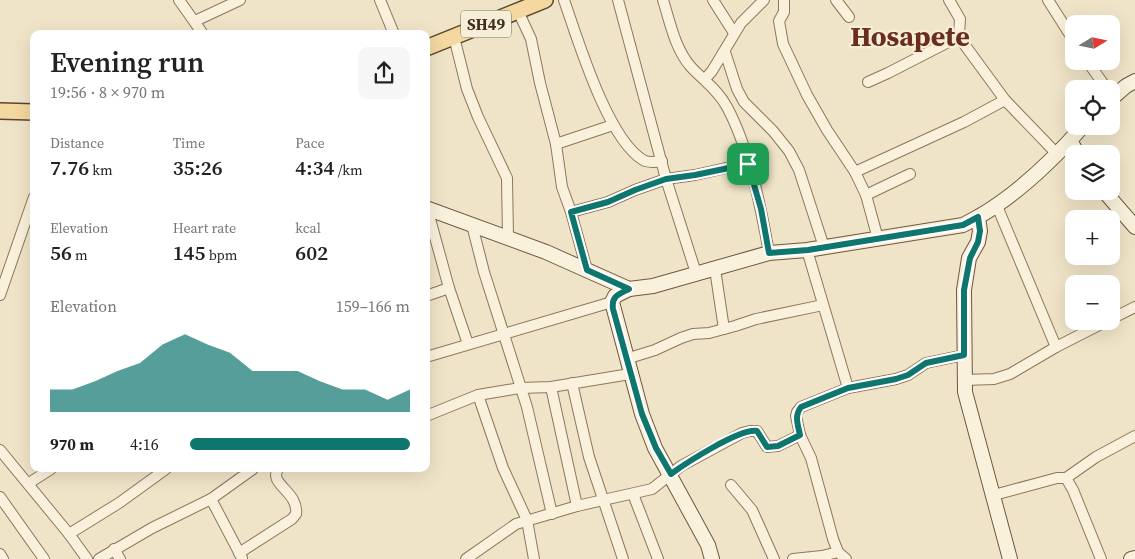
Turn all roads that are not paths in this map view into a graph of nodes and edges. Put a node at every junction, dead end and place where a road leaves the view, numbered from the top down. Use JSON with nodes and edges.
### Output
{"nodes":[{"id":1,"x":179,"y":0,"type":"edge"},
{"id":2,"x":240,"y":0,"type":"edge"},
{"id":3,"x":380,"y":0,"type":"edge"},
{"id":4,"x":545,"y":0,"type":"edge"},
{"id":5,"x":564,"y":0,"type":"edge"},
{"id":6,"x":618,"y":0,"type":"edge"},
{"id":7,"x":663,"y":0,"type":"edge"},
{"id":8,"x":713,"y":0,"type":"edge"},
{"id":9,"x":764,"y":0,"type":"edge"},
{"id":10,"x":784,"y":0,"type":"edge"},
{"id":11,"x":836,"y":0,"type":"edge"},
{"id":12,"x":949,"y":0,"type":"edge"},
{"id":13,"x":1048,"y":0,"type":"edge"},
{"id":14,"x":518,"y":11,"type":"junction"},
{"id":15,"x":849,"y":17,"type":"dead end"},
{"id":16,"x":195,"y":21,"type":"junction"},
{"id":17,"x":1065,"y":27,"type":"edge"},
{"id":18,"x":200,"y":30,"type":"edge"},
{"id":19,"x":392,"y":30,"type":"edge"},
{"id":20,"x":734,"y":33,"type":"junction"},
{"id":21,"x":454,"y":36,"type":"junction"},
{"id":22,"x":960,"y":36,"type":"junction"},
{"id":23,"x":430,"y":46,"type":"edge"},
{"id":24,"x":724,"y":52,"type":"junction"},
{"id":25,"x":705,"y":79,"type":"junction"},
{"id":26,"x":1135,"y":81,"type":"edge"},
{"id":27,"x":868,"y":82,"type":"dead end"},
{"id":28,"x":1120,"y":90,"type":"edge"},
{"id":29,"x":1005,"y":100,"type":"junction"},
{"id":30,"x":0,"y":111,"type":"edge"},
{"id":31,"x":30,"y":112,"type":"edge"},
{"id":32,"x":613,"y":125,"type":"junction"},
{"id":33,"x":1075,"y":135,"type":"edge"},
{"id":34,"x":1070,"y":141,"type":"junction"},
{"id":35,"x":556,"y":144,"type":"junction"},
{"id":36,"x":1072,"y":145,"type":"edge"},
{"id":37,"x":1057,"y":154,"type":"junction"},
{"id":38,"x":662,"y":161,"type":"junction"},
{"id":39,"x":748,"y":164,"type":"junction"},
{"id":40,"x":855,"y":172,"type":"junction"},
{"id":41,"x":910,"y":174,"type":"dead end"},
{"id":42,"x":666,"y":179,"type":"junction"},
{"id":43,"x":866,"y":195,"type":"junction"},
{"id":44,"x":1112,"y":200,"type":"edge"},
{"id":45,"x":997,"y":206,"type":"junction"},
{"id":46,"x":30,"y":209,"type":"edge"},
{"id":47,"x":430,"y":209,"type":"edge"},
{"id":48,"x":571,"y":212,"type":"junction"},
{"id":49,"x":978,"y":217,"type":"junction"},
{"id":50,"x":430,"y":219,"type":"edge"},
{"id":51,"x":472,"y":225,"type":"junction"},
{"id":52,"x":1135,"y":227,"type":"edge"},
{"id":53,"x":508,"y":238,"type":"junction"},
{"id":54,"x":878,"y":239,"type":"junction"},
{"id":55,"x":824,"y":247,"type":"junction"},
{"id":56,"x":808,"y":250,"type":"junction"},
{"id":57,"x":769,"y":253,"type":"junction"},
{"id":58,"x":716,"y":269,"type":"junction"},
{"id":59,"x":587,"y":270,"type":"junction"},
{"id":60,"x":696,"y":273,"type":"junction"},
{"id":61,"x":449,"y":288,"type":"junction"},
{"id":62,"x":629,"y":289,"type":"junction"},
{"id":63,"x":0,"y":295,"type":"edge"},
{"id":64,"x":430,"y":295,"type":"edge"},
{"id":65,"x":612,"y":302,"type":"junction"},
{"id":66,"x":823,"y":305,"type":"junction"},
{"id":67,"x":1135,"y":308,"type":"edge"},
{"id":68,"x":1120,"y":315,"type":"edge"},
{"id":69,"x":724,"y":329,"type":"junction"},
{"id":70,"x":1089,"y":330,"type":"edge"},
{"id":71,"x":503,"y":334,"type":"junction"},
{"id":72,"x":468,"y":344,"type":"junction"},
{"id":73,"x":1056,"y":347,"type":"junction"},
{"id":74,"x":964,"y":355,"type":"junction"},
{"id":75,"x":430,"y":356,"type":"edge"},
{"id":76,"x":626,"y":359,"type":"junction"},
{"id":77,"x":630,"y":374,"type":"junction"},
{"id":78,"x":964,"y":380,"type":"junction"},
{"id":79,"x":572,"y":384,"type":"junction"},
{"id":80,"x":551,"y":387,"type":"junction"},
{"id":81,"x":520,"y":388,"type":"junction"},
{"id":82,"x":848,"y":388,"type":"junction"},
{"id":83,"x":478,"y":395,"type":"junction"},
{"id":84,"x":430,"y":414,"type":"edge"},
{"id":85,"x":800,"y":435,"type":"junction"},
{"id":86,"x":1135,"y":436,"type":"edge"},
{"id":87,"x":0,"y":450,"type":"edge"},
{"id":88,"x":46,"y":472,"type":"edge"},
{"id":89,"x":162,"y":472,"type":"edge"},
{"id":90,"x":249,"y":472,"type":"edge"},
{"id":91,"x":276,"y":472,"type":"edge"},
{"id":92,"x":671,"y":474,"type":"junction"},
{"id":93,"x":1066,"y":478,"type":"junction"},
{"id":94,"x":29,"y":483,"type":"junction"},
{"id":95,"x":731,"y":485,"type":"dead end"},
{"id":96,"x":633,"y":494,"type":"junction"},
{"id":97,"x":994,"y":494,"type":"junction"},
{"id":98,"x":0,"y":497,"type":"edge"},
{"id":99,"x":211,"y":499,"type":"junction"},
{"id":100,"x":603,"y":500,"type":"junction"},
{"id":101,"x":578,"y":506,"type":"junction"},
{"id":102,"x":552,"y":514,"type":"junction"},
{"id":103,"x":527,"y":520,"type":"junction"},
{"id":104,"x":70,"y":534,"type":"junction"},
{"id":105,"x":114,"y":549,"type":"junction"},
{"id":106,"x":0,"y":554,"type":"edge"},
{"id":107,"x":842,"y":555,"type":"edge"},
{"id":108,"x":241,"y":556,"type":"edge"},
{"id":109,"x":3,"y":559,"type":"edge"},
{"id":110,"x":44,"y":559,"type":"edge"},
{"id":111,"x":87,"y":559,"type":"edge"},
{"id":112,"x":99,"y":559,"type":"edge"},
{"id":113,"x":120,"y":559,"type":"edge"},
{"id":114,"x":466,"y":559,"type":"edge"},
{"id":115,"x":534,"y":559,"type":"edge"},
{"id":116,"x":623,"y":559,"type":"edge"},
{"id":117,"x":658,"y":559,"type":"edge"},
{"id":118,"x":712,"y":559,"type":"edge"},
{"id":119,"x":774,"y":559,"type":"edge"},
{"id":120,"x":793,"y":559,"type":"edge"},
{"id":121,"x":1010,"y":559,"type":"edge"},
{"id":122,"x":1101,"y":559,"type":"edge"}],
"edges":[{"from":1,"to":16,"type":"street"},
{"from":2,"to":16,"type":"street"},
{"from":3,"to":19,"type":"street"},
{"from":4,"to":14,"type":"main road","number":"SH49"},
{"from":5,"to":32,"type":"street"},
{"from":6,"to":38,"type":"street"},
{"from":7,"to":25,"type":"street"},
{"from":8,"to":20,"type":"street"},
{"from":9,"to":20,"type":"street"},
{"from":10,"to":40,"type":"street"},
{"from":11,"to":15,"type":"street"},
{"from":12,"to":22,"type":"street"},
{"from":13,"to":17,"type":"street"},
{"from":14,"to":21,"type":"main road","number":"SH49"},
{"from":14,"to":35,"type":"street"},
{"from":16,"to":18,"type":"street"},
{"from":20,"to":24,"type":"street"},
{"from":21,"to":23,"type":"main road","number":"SH49"},
{"from":21,"to":53,"type":"street"},
{"from":22,"to":27,"type":"street"},
{"from":22,"to":29,"type":"street"},
{"from":24,"to":25,"type":"street"},
{"from":24,"to":55,"type":"street"},
{"from":25,"to":39,"type":"street"},
{"from":26,"to":28,"type":"street"},
{"from":29,"to":37,"type":"street"},
{"from":29,"to":40,"type":"street"},
{"from":30,"to":31,"type":"main road"},
{"from":32,"to":35,"type":"street"},
{"from":32,"to":38,"type":"street"},
{"from":33,"to":34,"type":"street"},
{"from":34,"to":36,"type":"street"},
{"from":34,"to":37,"type":"street"},
{"from":35,"to":48,"type":"street"},
{"from":37,"to":45,"type":"street"},
{"from":38,"to":42,"type":"street"},
{"from":39,"to":42,"type":"street"},
{"from":39,"to":57,"type":"street"},
{"from":40,"to":43,"type":"street"},
{"from":41,"to":43,"type":"street"},
{"from":42,"to":48,"type":"street"},
{"from":42,"to":60,"type":"street"},
{"from":43,"to":54,"type":"street"},
{"from":44,"to":52,"type":"street"},
{"from":45,"to":49,"type":"street"},
{"from":45,"to":73,"type":"street"},
{"from":46,"to":63,"type":"street"},
{"from":47,"to":51,"type":"street"},
{"from":48,"to":59,"type":"street"},
{"from":49,"to":54,"type":"street"},
{"from":49,"to":74,"type":"street"},
{"from":50,"to":61,"type":"street"},
{"from":51,"to":53,"type":"street"},
{"from":51,"to":71,"type":"street"},
{"from":53,"to":59,"type":"street"},
{"from":54,"to":55,"type":"street"},
{"from":55,"to":56,"type":"street"},
{"from":56,"to":57,"type":"street"},
{"from":56,"to":66,"type":"street"},
{"from":57,"to":58,"type":"street"},
{"from":58,"to":60,"type":"street"},
{"from":58,"to":69,"type":"street"},
{"from":59,"to":62,"type":"street"},
{"from":60,"to":62,"type":"street"},
{"from":61,"to":64,"type":"street"},
{"from":61,"to":72,"type":"street"},
{"from":62,"to":65,"type":"street"},
{"from":65,"to":71,"type":"street"},
{"from":65,"to":76,"type":"street"},
{"from":66,"to":69,"type":"street"},
{"from":66,"to":82,"type":"street"},
{"from":67,"to":68,"type":"street"},
{"from":69,"to":76,"type":"street"},
{"from":70,"to":73,"type":"street"},
{"from":71,"to":72,"type":"street"},
{"from":71,"to":81,"type":"street"},
{"from":72,"to":75,"type":"street"},
{"from":73,"to":78,"type":"street"},
{"from":74,"to":78,"type":"street"},
{"from":74,"to":82,"type":"street"},
{"from":76,"to":77,"type":"street"},
{"from":77,"to":79,"type":"street"},
{"from":77,"to":92,"type":"street"},
{"from":78,"to":97,"type":"street"},
{"from":79,"to":80,"type":"street"},
{"from":79,"to":100,"type":"street"},
{"from":80,"to":81,"type":"street"},
{"from":80,"to":101,"type":"street"},
{"from":81,"to":83,"type":"street"},
{"from":81,"to":102,"type":"street"},
{"from":82,"to":85,"type":"street"},
{"from":83,"to":84,"type":"street"},
{"from":83,"to":103,"type":"street"},
{"from":85,"to":92,"type":"street"},
{"from":85,"to":107,"type":"street"},
{"from":86,"to":93,"type":"street"},
{"from":87,"to":94,"type":"street"},
{"from":88,"to":94,"type":"street"},
{"from":89,"to":104,"type":"street"},
{"from":90,"to":99,"type":"street"},
{"from":91,"to":108,"type":"street"},
{"from":92,"to":96,"type":"street"},
{"from":92,"to":118,"type":"street"},
{"from":93,"to":97,"type":"street"},
{"from":93,"to":122,"type":"street"},
{"from":94,"to":104,"type":"street"},
{"from":95,"to":119,"type":"street"},
{"from":96,"to":100,"type":"street"},
{"from":96,"to":117,"type":"street"},
{"from":97,"to":121,"type":"street"},
{"from":98,"to":110,"type":"street"},
{"from":99,"to":105,"type":"street"},
{"from":99,"to":108,"type":"street"},
{"from":100,"to":101,"type":"street"},
{"from":100,"to":116,"type":"street"},
{"from":101,"to":102,"type":"street"},
{"from":102,"to":103,"type":"street"},
{"from":103,"to":114,"type":"street"},
{"from":103,"to":115,"type":"street"},
{"from":104,"to":111,"type":"street"},
{"from":105,"to":112,"type":"street"},
{"from":105,"to":113,"type":"street"},
{"from":106,"to":109,"type":"street"},
{"from":107,"to":120,"type":"street"}]}
